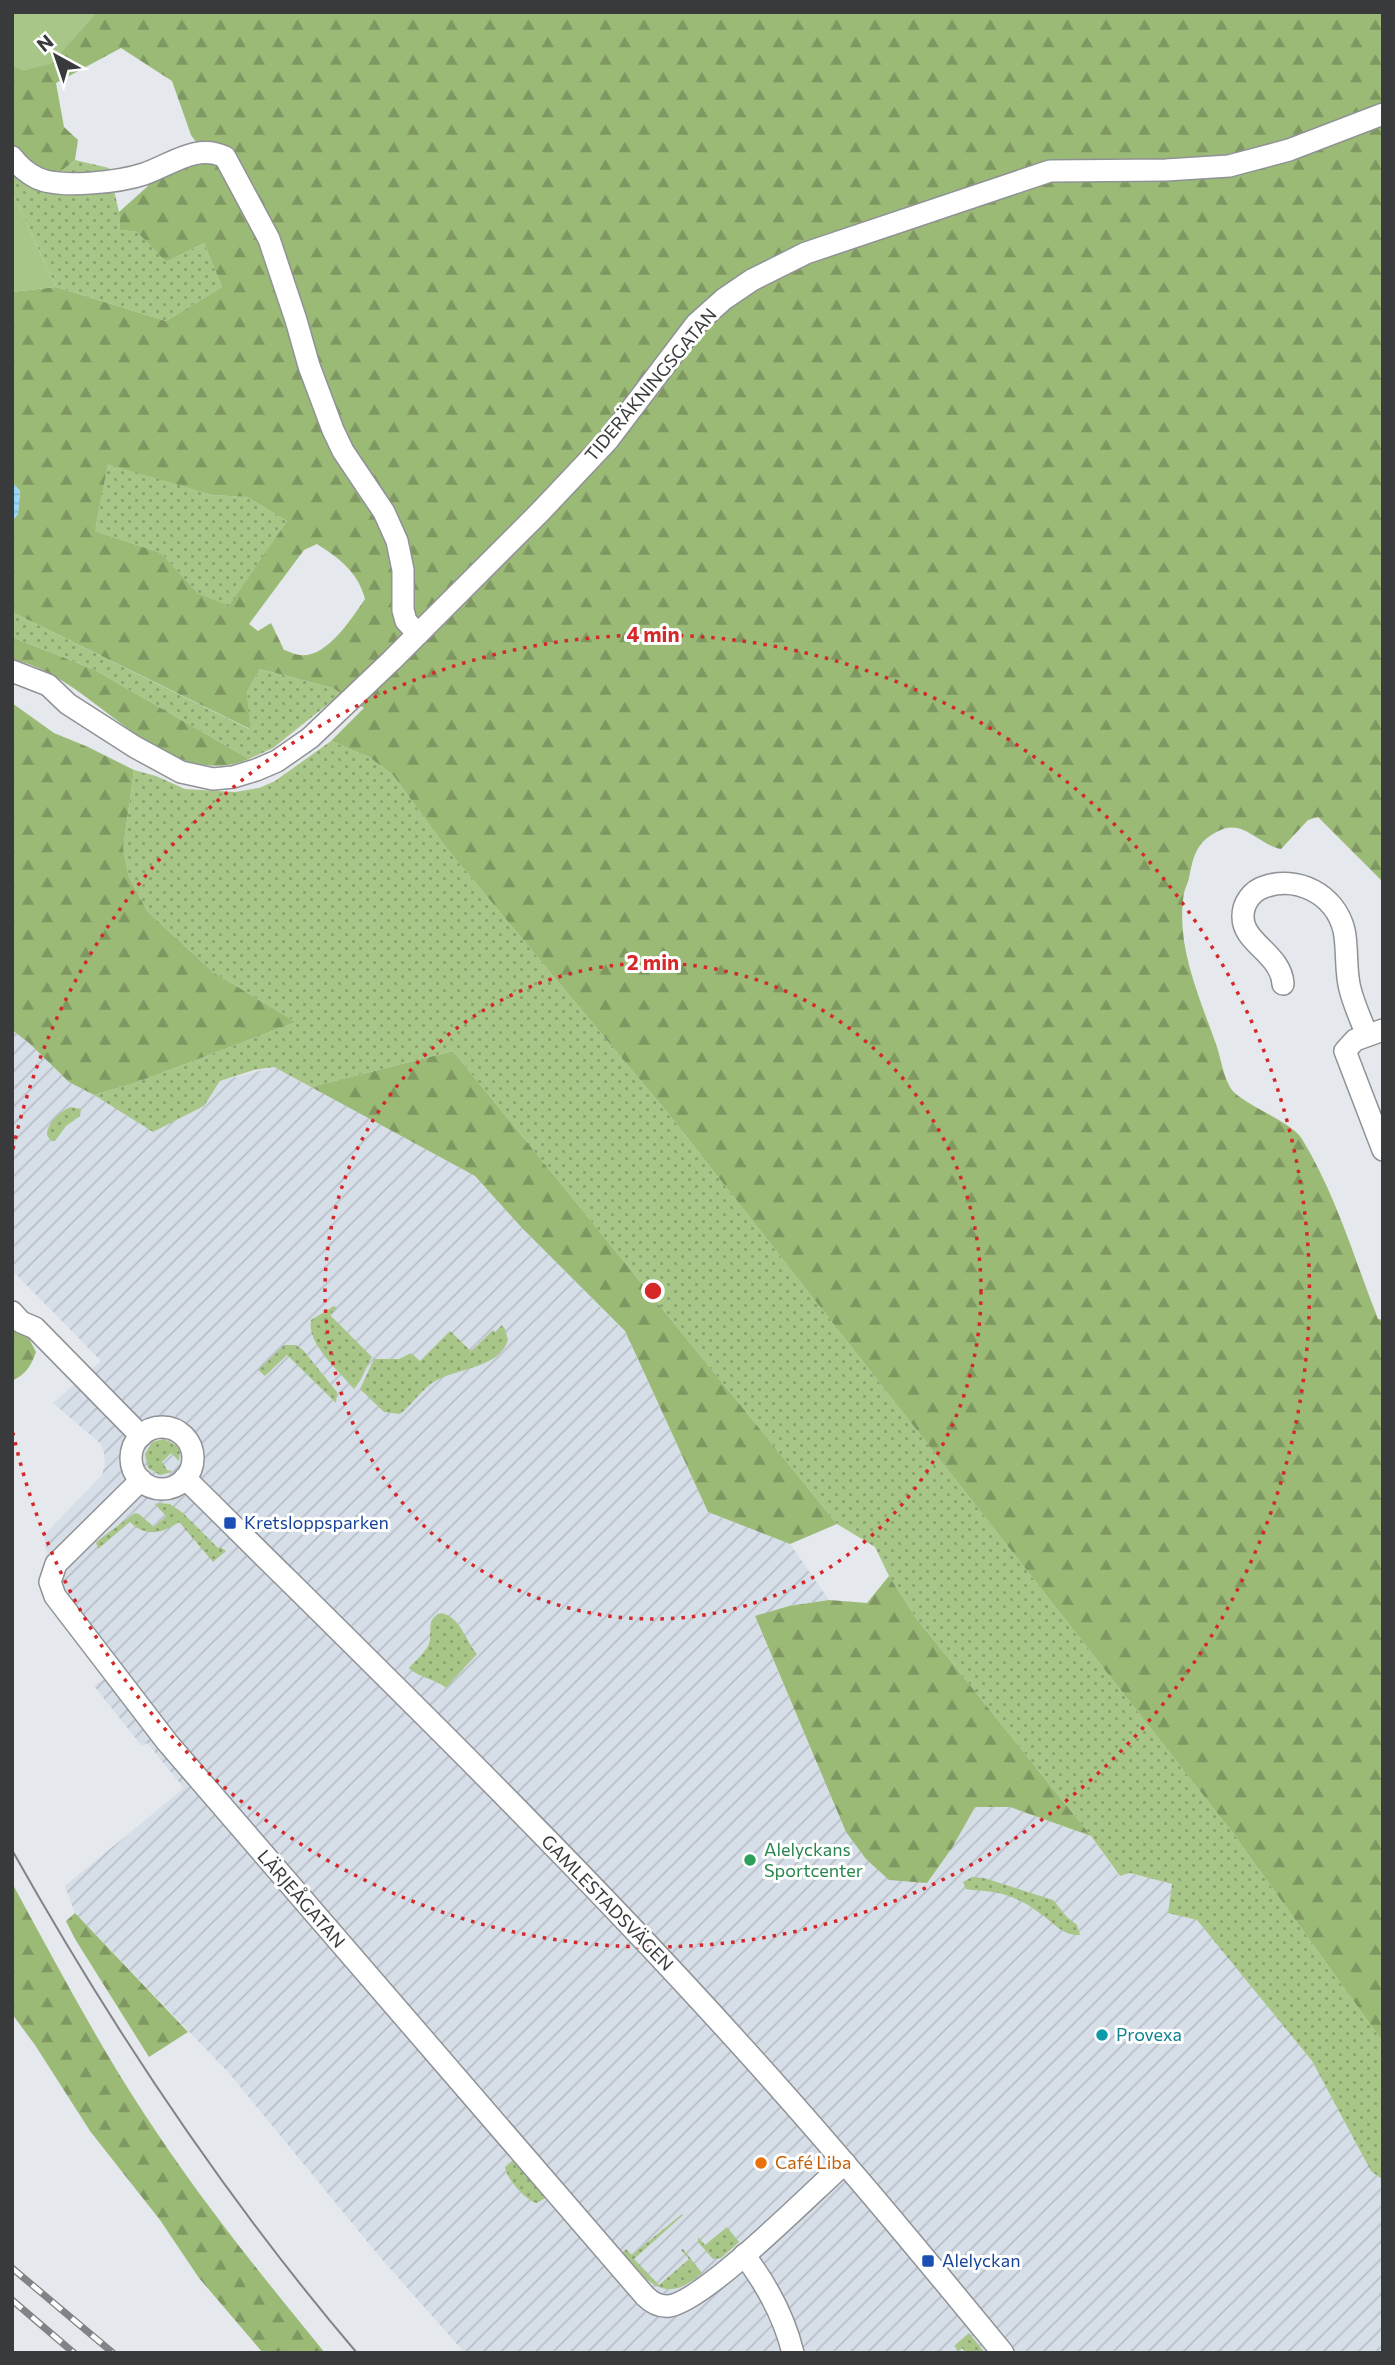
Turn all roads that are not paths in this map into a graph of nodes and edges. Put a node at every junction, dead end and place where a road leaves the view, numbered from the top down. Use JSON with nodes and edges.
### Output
{"nodes":[{"id":1,"x":1383,"y":114,"type":"edge"},
{"id":2,"x":12,"y":156,"type":"edge"},
{"id":3,"x":418,"y":635,"type":"junction"},
{"id":4,"x":12,"y":670,"type":"edge"},
{"id":5,"x":12,"y":683,"type":"edge"},
{"id":6,"x":68,"y":704,"type":"junction"},
{"id":7,"x":1283,"y":984,"type":"dead end"},
{"id":8,"x":1375,"y":1032,"type":"edge"},
{"id":9,"x":1383,"y":1150,"type":"edge"},
{"id":10,"x":12,"y":1296,"type":"edge"},
{"id":11,"x":12,"y":1312,"type":"edge"},
{"id":12,"x":35,"y":1328,"type":"junction"},
{"id":13,"x":141,"y":1436,"type":"junction"},
{"id":14,"x":185,"y":1478,"type":"junction"},
{"id":15,"x":141,"y":1480,"type":"junction"},
{"id":16,"x":845,"y":2163,"type":"junction"},
{"id":17,"x":744,"y":2255,"type":"junction"},
{"id":18,"x":793,"y":2353,"type":"edge"},
{"id":19,"x":1003,"y":2353,"type":"edge"}],
"edges":[{"from":1,"to":3,"type":"street","name":"TIDERÄKNINGSGATAN"},
{"from":2,"to":3,"type":"street"},
{"from":3,"to":6,"type":"street","name":"TIDERÄKNINGSGATAN"},
{"from":4,"to":6,"type":"street","name":"TIDERÄKNINGSGATAN"},
{"from":5,"to":6,"type":"street","name":"TIDERÄKNINGSGATAN"},
{"from":7,"to":8,"type":"street"},
{"from":8,"to":9,"type":"street"},
{"from":10,"to":12,"type":"street"},
{"from":11,"to":12,"type":"street"},
{"from":12,"to":13,"type":"street"},
{"from":13,"to":14,"type":"street"},
{"from":13,"to":15,"type":"street"},
{"from":14,"to":15,"type":"street"},
{"from":14,"to":16,"type":"street","name":"GAMLESTADSVÄGEN"},
{"from":15,"to":17,"type":"street","name":"LÄRJEÅGATAN"},
{"from":16,"to":17,"type":"street"},
{"from":16,"to":19,"type":"street","name":"GAMLESTADSVÄGEN"},
{"from":17,"to":18,"type":"street"}]}
